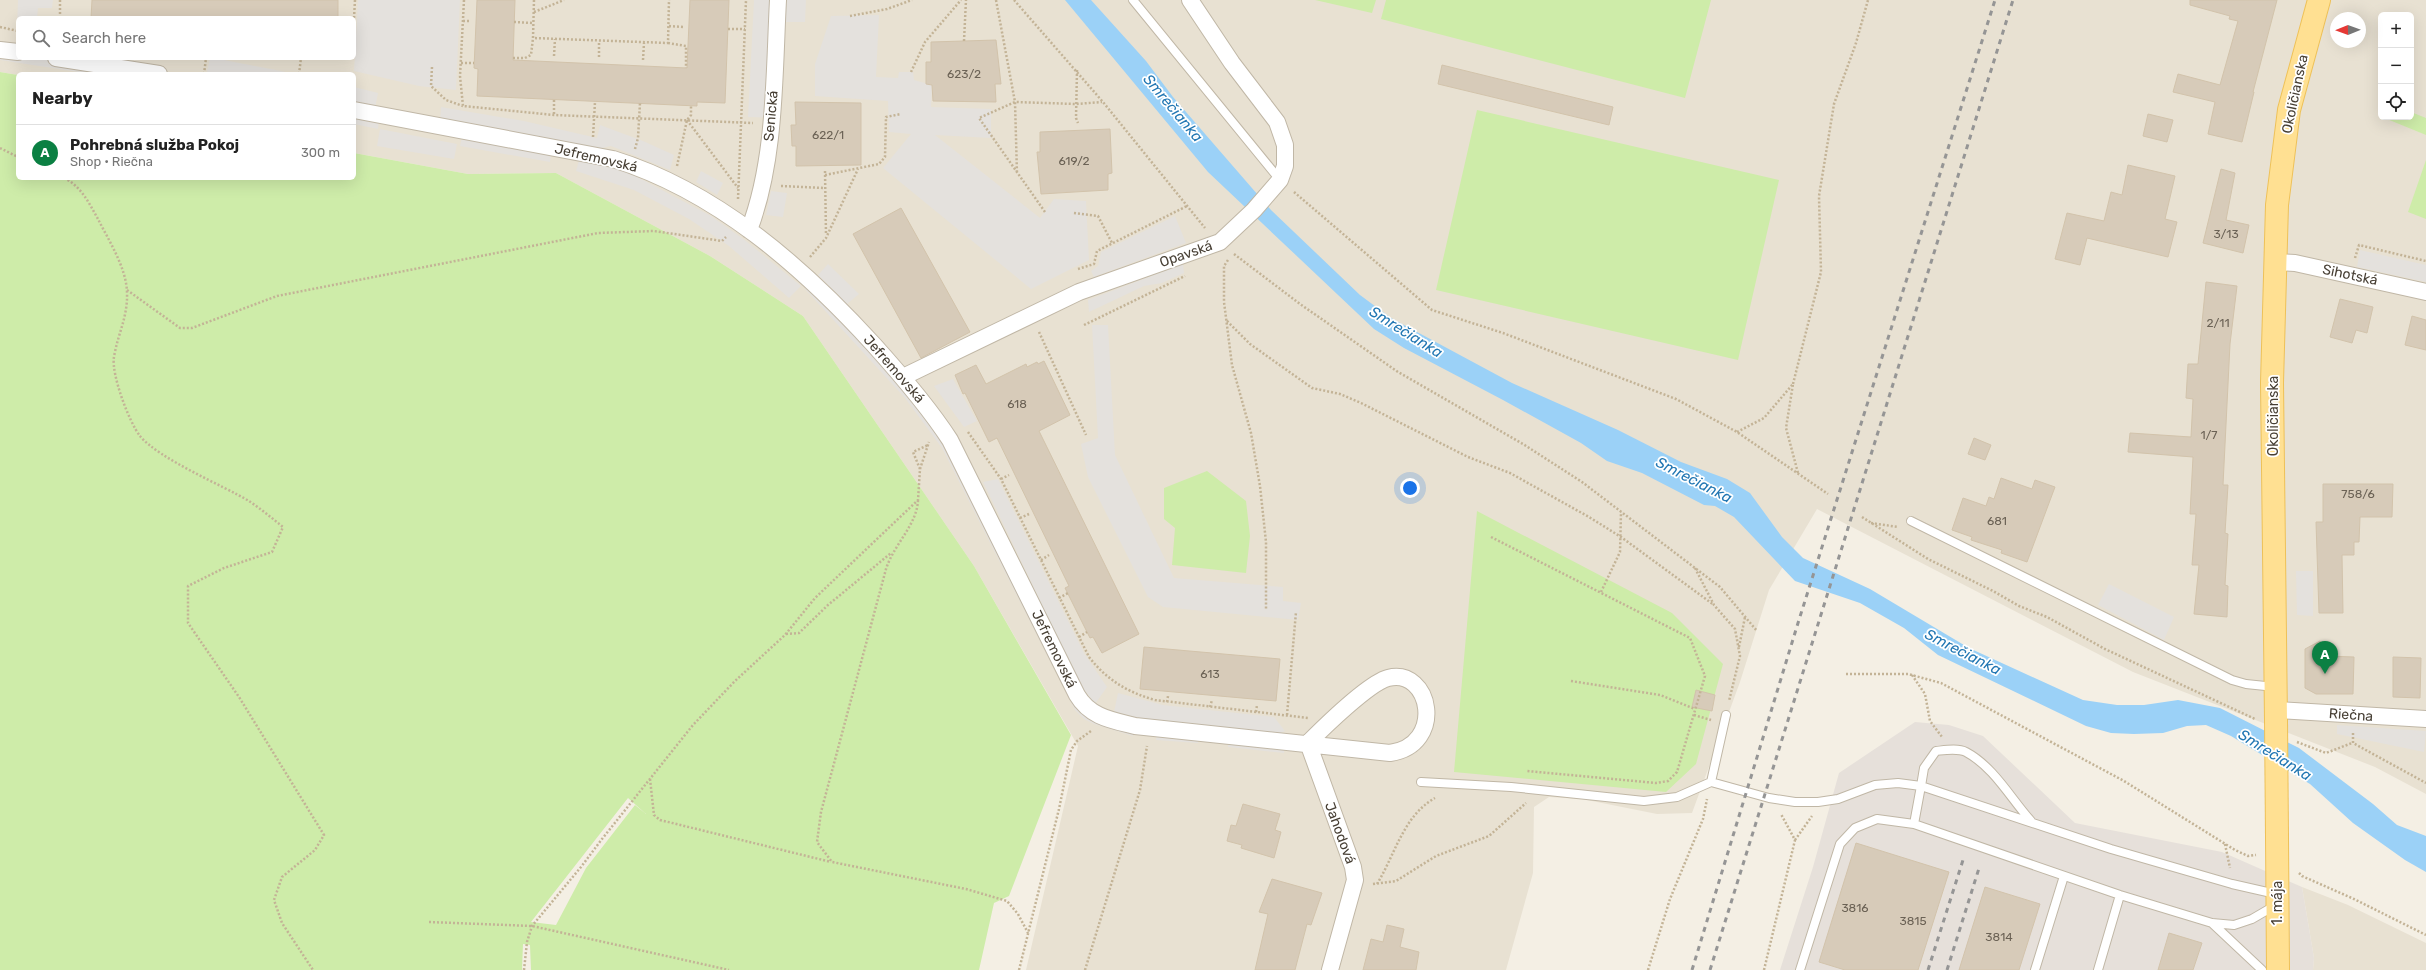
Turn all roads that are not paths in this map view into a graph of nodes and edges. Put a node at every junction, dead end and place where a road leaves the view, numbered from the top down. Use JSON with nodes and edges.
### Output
{"nodes":[{"id":1,"x":778,"y":0,"type":"edge"},
{"id":2,"x":1133,"y":0,"type":"edge"},
{"id":3,"x":1190,"y":0,"type":"edge"},
{"id":4,"x":2319,"y":0,"type":"edge"},
{"id":5,"x":0,"y":50,"type":"edge"},
{"id":6,"x":16,"y":52,"type":"edge"},
{"id":7,"x":69,"y":60,"type":"edge"},
{"id":8,"x":146,"y":72,"type":"edge"},
{"id":9,"x":356,"y":110,"type":"edge"},
{"id":10,"x":1280,"y":180,"type":"junction"},
{"id":11,"x":743,"y":226,"type":"junction"},
{"id":12,"x":2274,"y":262,"type":"junction"},
{"id":13,"x":2426,"y":292,"type":"edge"},
{"id":14,"x":903,"y":377,"type":"junction"},
{"id":15,"x":1912,"y":521,"type":"road end"},
{"id":16,"x":2276,"y":687,"type":"junction"},
{"id":17,"x":1726,"y":716,"type":"road end"},
{"id":18,"x":2269,"y":717,"type":"junction"},
{"id":19,"x":2426,"y":719,"type":"edge"},
{"id":20,"x":1308,"y":743,"type":"junction"},
{"id":21,"x":1421,"y":782,"type":"dead end"},
{"id":22,"x":1711,"y":782,"type":"junction"},
{"id":23,"x":1921,"y":786,"type":"junction"},
{"id":24,"x":2031,"y":821,"type":"junction"},
{"id":25,"x":1914,"y":824,"type":"junction"},
{"id":26,"x":2269,"y":843,"type":"joint"},
{"id":27,"x":2064,"y":876,"type":"junction"},
{"id":28,"x":2120,"y":895,"type":"junction"},
{"id":29,"x":2277,"y":899,"type":"junction"},
{"id":30,"x":2212,"y":923,"type":"junction"},
{"id":31,"x":1330,"y":970,"type":"edge"},
{"id":32,"x":1800,"y":970,"type":"edge"},
{"id":33,"x":2036,"y":970,"type":"edge"},
{"id":34,"x":2098,"y":970,"type":"edge"},
{"id":35,"x":2262,"y":970,"type":"edge"},
{"id":36,"x":2278,"y":970,"type":"edge"}],
"edges":[{"from":1,"to":11,"type":"street","name":"Senická"},
{"from":2,"to":10,"type":"lane"},
{"from":3,"to":10,"type":"street","name":"Opavská"},
{"from":4,"to":12,"type":"main road","name":"Okoličianska"},
{"from":5,"to":6,"type":"street"},
{"from":7,"to":8,"type":"street"},
{"from":9,"to":11,"type":"street","name":"Jefremovská"},
{"from":10,"to":14,"type":"street","name":"Opavská"},
{"from":11,"to":14,"type":"street","name":"Jefremovská"},
{"from":12,"to":13,"type":"street","name":"Sihotská"},
{"from":12,"to":16,"type":"main road","name":"Okoličianska"},
{"from":14,"to":20,"type":"street","name":"Jefremovská"},
{"from":15,"to":16,"type":"lane"},
{"from":16,"to":18,"type":"main road","name":"Okoličianska"},
{"from":17,"to":22,"type":"lane"},
{"from":18,"to":19,"type":"street","name":"Riečna"},
{"from":18,"to":26,"type":"main road","name":"Okoličianska","bridge":true},
{"from":20,"to":20,"type":"street","name":"Jefremovská"},
{"from":20,"to":31,"type":"street","name":"Jahodová"},
{"from":21,"to":22,"type":"lane"},
{"from":22,"to":23,"type":"lane"},
{"from":23,"to":24,"type":"lane"},
{"from":23,"to":24,"type":"lane"},
{"from":23,"to":25,"type":"lane"},
{"from":24,"to":29,"type":"lane"},
{"from":25,"to":27,"type":"lane"},
{"from":25,"to":32,"type":"lane"},
{"from":26,"to":29,"type":"main road","name":"1. mája"},
{"from":27,"to":28,"type":"lane"},
{"from":27,"to":33,"type":"lane"},
{"from":28,"to":30,"type":"lane"},
{"from":28,"to":34,"type":"lane"},
{"from":29,"to":30,"type":"lane"},
{"from":29,"to":36,"type":"main road","name":"1. mája"},
{"from":30,"to":35,"type":"lane"}]}
